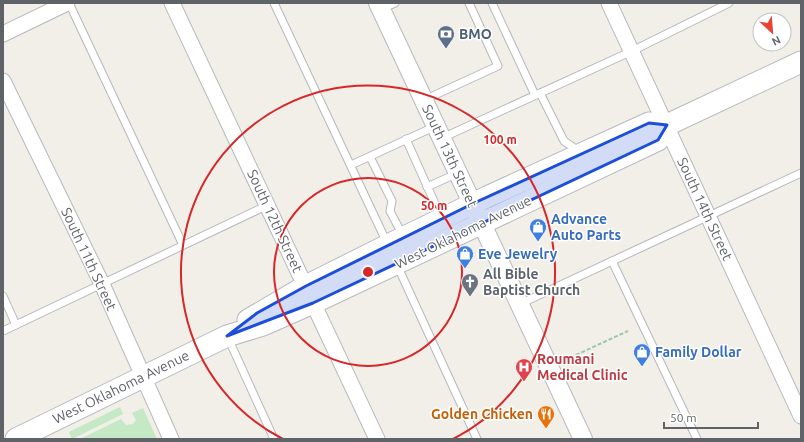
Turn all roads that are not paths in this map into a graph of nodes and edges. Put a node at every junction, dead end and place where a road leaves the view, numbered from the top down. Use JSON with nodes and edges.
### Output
{"nodes":[{"id":1,"x":68,"y":3,"type":"edge"},
{"id":2,"x":172,"y":3,"type":"edge"},
{"id":3,"x":274,"y":3,"type":"edge"},
{"id":4,"x":469,"y":3,"type":"edge"},
{"id":5,"x":492,"y":3,"type":"edge"},
{"id":6,"x":609,"y":3,"type":"edge"},
{"id":7,"x":729,"y":3,"type":"edge"},
{"id":8,"x":385,"y":5,"type":"edge"},
{"id":9,"x":720,"y":5,"type":"edge"},
{"id":10,"x":3,"y":34,"type":"edge"},
{"id":11,"x":632,"y":50,"type":"junction"},
{"id":12,"x":801,"y":62,"type":"edge"},
{"id":13,"x":3,"y":81,"type":"edge"},
{"id":14,"x":538,"y":94,"type":"junction"},
{"id":15,"x":424,"y":100,"type":"junction"},
{"id":16,"x":667,"y":125,"type":"junction"},
{"id":17,"x":439,"y":132,"type":"junction"},
{"id":18,"x":406,"y":140,"type":"junction"},
{"id":19,"x":582,"y":153,"type":"junction"},
{"id":20,"x":370,"y":156,"type":"junction"},
{"id":21,"x":351,"y":165,"type":"junction"},
{"id":22,"x":458,"y":173,"type":"junction"},
{"id":23,"x":801,"y":174,"type":"edge"},
{"id":24,"x":427,"y":187,"type":"junction"},
{"id":25,"x":472,"y":204,"type":"junction"},
{"id":26,"x":268,"y":205,"type":"junction"},
{"id":27,"x":708,"y":216,"type":"junction"},
{"id":28,"x":442,"y":219,"type":"junction"},
{"id":29,"x":481,"y":223,"type":"junction"},
{"id":30,"x":183,"y":245,"type":"junction"},
{"id":31,"x":395,"y":251,"type":"junction"},
{"id":32,"x":612,"y":261,"type":"junction"},
{"id":33,"x":102,"y":284,"type":"junction"},
{"id":34,"x":310,"y":295,"type":"junction"},
{"id":35,"x":3,"y":296,"type":"edge"},
{"id":36,"x":519,"y":304,"type":"junction"},
{"id":37,"x":16,"y":325,"type":"junction"},
{"id":38,"x":3,"y":331,"type":"edge"},
{"id":39,"x":227,"y":336,"type":"junction"},
{"id":40,"x":143,"y":377,"type":"junction"},
{"id":41,"x":801,"y":416,"type":"edge"},
{"id":42,"x":16,"y":439,"type":"edge"},
{"id":43,"x":171,"y":439,"type":"edge"},
{"id":44,"x":274,"y":439,"type":"edge"},
{"id":45,"x":377,"y":439,"type":"edge"},
{"id":46,"x":478,"y":439,"type":"edge"},
{"id":47,"x":583,"y":439,"type":"edge"},
{"id":48,"x":697,"y":439,"type":"edge"}],
"edges":[{"from":1,"to":10,"type":"street"},
{"from":1,"to":30,"type":"lane"},
{"from":2,"to":26,"type":"street","name":"South 12th Street"},
{"from":3,"to":21,"type":"lane"},
{"from":4,"to":15,"type":"lane"},
{"from":5,"to":14,"type":"lane"},
{"from":6,"to":11,"type":"street","name":"South 14th Street"},
{"from":7,"to":9,"type":"lane"},
{"from":8,"to":15,"type":"street","name":"South 13th Street"},
{"from":9,"to":11,"type":"lane"},
{"from":11,"to":14,"type":"lane"},
{"from":11,"to":16,"type":"street","name":"South 14th Street"},
{"from":12,"to":16,"type":"main road","name":"West Oklahoma Avenue"},
{"from":13,"to":33,"type":"street","name":"South 11th Street"},
{"from":14,"to":17,"type":"lane"},
{"from":14,"to":19,"type":"lane"},
{"from":15,"to":17,"type":"street","name":"South 13th Street"},
{"from":16,"to":19,"type":"main road","name":"West Oklahoma Avenue"},
{"from":16,"to":27,"type":"street","name":"South 14th Street"},
{"from":16,"to":29,"type":"main road","name":"West Oklahoma Avenue"},
{"from":17,"to":18,"type":"lane"},
{"from":17,"to":22,"type":"street","name":"South 13th Street"},
{"from":18,"to":20,"type":"lane"},
{"from":18,"to":24,"type":"lane"},
{"from":19,"to":25,"type":"main road","name":"West Oklahoma Avenue"},
{"from":20,"to":21,"type":"lane"},
{"from":20,"to":31,"type":"lane"},
{"from":21,"to":31,"type":"lane"},
{"from":22,"to":24,"type":"lane"},
{"from":22,"to":25,"type":"street","name":"South 13th Street"},
{"from":23,"to":27,"type":"lane"},
{"from":24,"to":28,"type":"lane"},
{"from":25,"to":28,"type":"main road","name":"West Oklahoma Avenue"},
{"from":25,"to":29,"type":"street","name":"South 13th Street"},
{"from":26,"to":30,"type":"lane"},
{"from":26,"to":34,"type":"street","name":"South 12th Street"},
{"from":27,"to":32,"type":"lane"},
{"from":27,"to":41,"type":"street","name":"South 14th Street"},
{"from":28,"to":31,"type":"main road","name":"West Oklahoma Avenue"},
{"from":29,"to":31,"type":"main road","name":"West Oklahoma Avenue"},
{"from":29,"to":36,"type":"street","name":"South 13th Street"},
{"from":30,"to":33,"type":"lane"},
{"from":31,"to":34,"type":"main road","name":"West Oklahoma Avenue"},
{"from":31,"to":46,"type":"lane"},
{"from":32,"to":36,"type":"lane"},
{"from":32,"to":48,"type":"lane"},
{"from":33,"to":37,"type":"lane"},
{"from":33,"to":40,"type":"street","name":"South 11th Street"},
{"from":34,"to":39,"type":"main road","name":"West Oklahoma Avenue"},
{"from":34,"to":45,"type":"street","name":"South 12th Street"},
{"from":35,"to":37,"type":"lane"},
{"from":36,"to":47,"type":"street","name":"South 13th Street"},
{"from":37,"to":38,"type":"lane"},
{"from":39,"to":40,"type":"main road","name":"West Oklahoma Avenue"},
{"from":39,"to":44,"type":"lane"},
{"from":40,"to":42,"type":"main road","name":"West Oklahoma Avenue"},
{"from":40,"to":43,"type":"street","name":"South 11th Street"}]}
